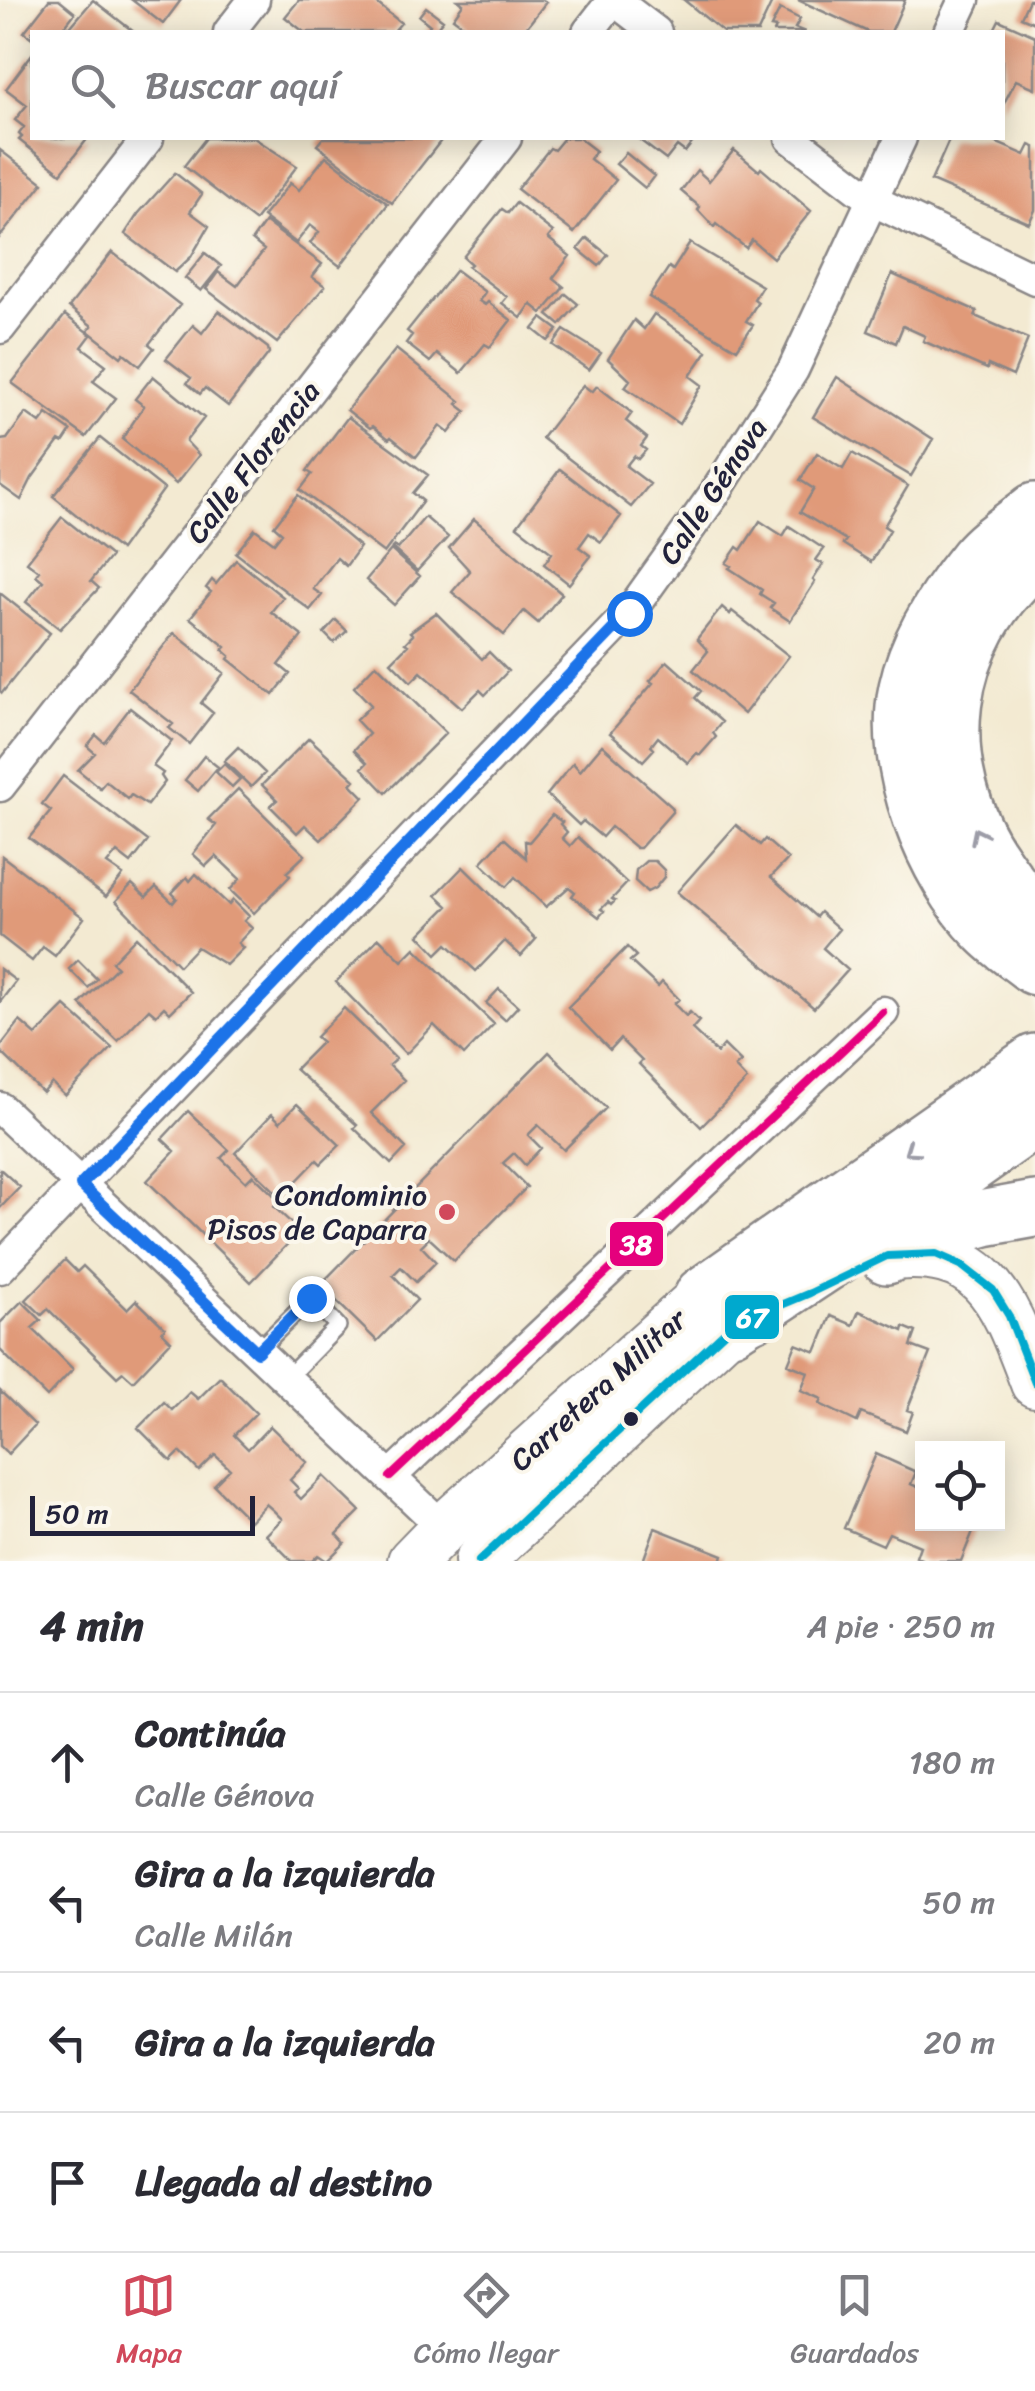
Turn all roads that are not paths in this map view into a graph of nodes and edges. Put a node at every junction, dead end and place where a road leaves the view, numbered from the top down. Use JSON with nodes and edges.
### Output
{"nodes":[{"id":1,"x":254,"y":0,"type":"edge"},
{"id":2,"x":614,"y":0,"type":"edge"},
{"id":3,"x":964,"y":0,"type":"edge"},
{"id":4,"x":231,"y":30,"type":"edge"},
{"id":5,"x":590,"y":30,"type":"edge"},
{"id":6,"x":653,"y":30,"type":"edge"},
{"id":7,"x":950,"y":30,"type":"edge"},
{"id":8,"x":146,"y":140,"type":"edge"},
{"id":9,"x":504,"y":140,"type":"edge"},
{"id":10,"x":794,"y":140,"type":"edge"},
{"id":11,"x":900,"y":140,"type":"edge"},
{"id":12,"x":872,"y":200,"type":"junction"},
{"id":13,"x":1035,"y":278,"type":"edge"},
{"id":14,"x":0,"y":328,"type":"edge"},
{"id":15,"x":1035,"y":475,"type":"edge"},
{"id":16,"x":1035,"y":511,"type":"edge"},
{"id":17,"x":1035,"y":560,"type":"edge"},
{"id":18,"x":908,"y":683,"type":"junction"},
{"id":19,"x":0,"y":786,"type":"edge"},
{"id":20,"x":1035,"y":912,"type":"edge"},
{"id":21,"x":1035,"y":967,"type":"edge"},
{"id":22,"x":883,"y":1012,"type":"dead end"},
{"id":23,"x":1035,"y":1062,"type":"edge"},
{"id":24,"x":0,"y":1108,"type":"edge"},
{"id":25,"x":1016,"y":1116,"type":"edge"},
{"id":26,"x":81,"y":1185,"type":"junction"},
{"id":27,"x":1035,"y":1209,"type":"edge"},
{"id":28,"x":886,"y":1256,"type":"junction"},
{"id":29,"x":0,"y":1268,"type":"edge"},
{"id":30,"x":717,"y":1311,"type":"junction"},
{"id":31,"x":257,"y":1352,"type":"junction"},
{"id":32,"x":286,"y":1380,"type":"junction"},
{"id":33,"x":1035,"y":1383,"type":"edge"},
{"id":34,"x":390,"y":1477,"type":"junction"},
{"id":35,"x":428,"y":1544,"type":"edge"},
{"id":36,"x":479,"y":1561,"type":"edge"}],
"edges":[{"from":1,"to":4,"type":"street"},
{"from":2,"to":5,"type":"street"},
{"from":2,"to":6,"type":"street"},
{"from":3,"to":7,"type":"street"},
{"from":8,"to":14,"type":"street"},
{"from":9,"to":19,"type":"street","name":"Calle Florencia"},
{"from":10,"to":12,"type":"street"},
{"from":11,"to":12,"type":"street","name":"Calle Génova"},
{"from":12,"to":13,"type":"street"},
{"from":12,"to":26,"type":"street","name":"Calle Génova"},
{"from":15,"to":18,"type":"highway"},
{"from":16,"to":18,"type":"highway"},
{"from":20,"to":17,"type":"highway","one_way":true},
{"from":18,"to":21,"type":"highway"},
{"from":22,"to":34,"type":"street"},
{"from":23,"to":25,"type":"highway","name":"Carretera Militar"},
{"from":24,"to":26,"type":"street"},
{"from":25,"to":30,"type":"highway","name":"Carretera Militar"},
{"from":26,"to":29,"type":"street","name":"Calle Génova"},
{"from":26,"to":31,"type":"street"},
{"from":27,"to":28,"type":"highway"},
{"from":28,"to":30,"type":"main road"},
{"from":28,"to":33,"type":"main road"},
{"from":30,"to":35,"type":"main road","name":"Carretera Militar"},
{"from":30,"to":36,"type":"main road","name":"Carretera Militar"},
{"from":31,"to":32,"type":"street"},
{"from":31,"to":32,"type":"lane"},
{"from":32,"to":34,"type":"street"},
{"from":34,"to":35,"type":"street"}]}
